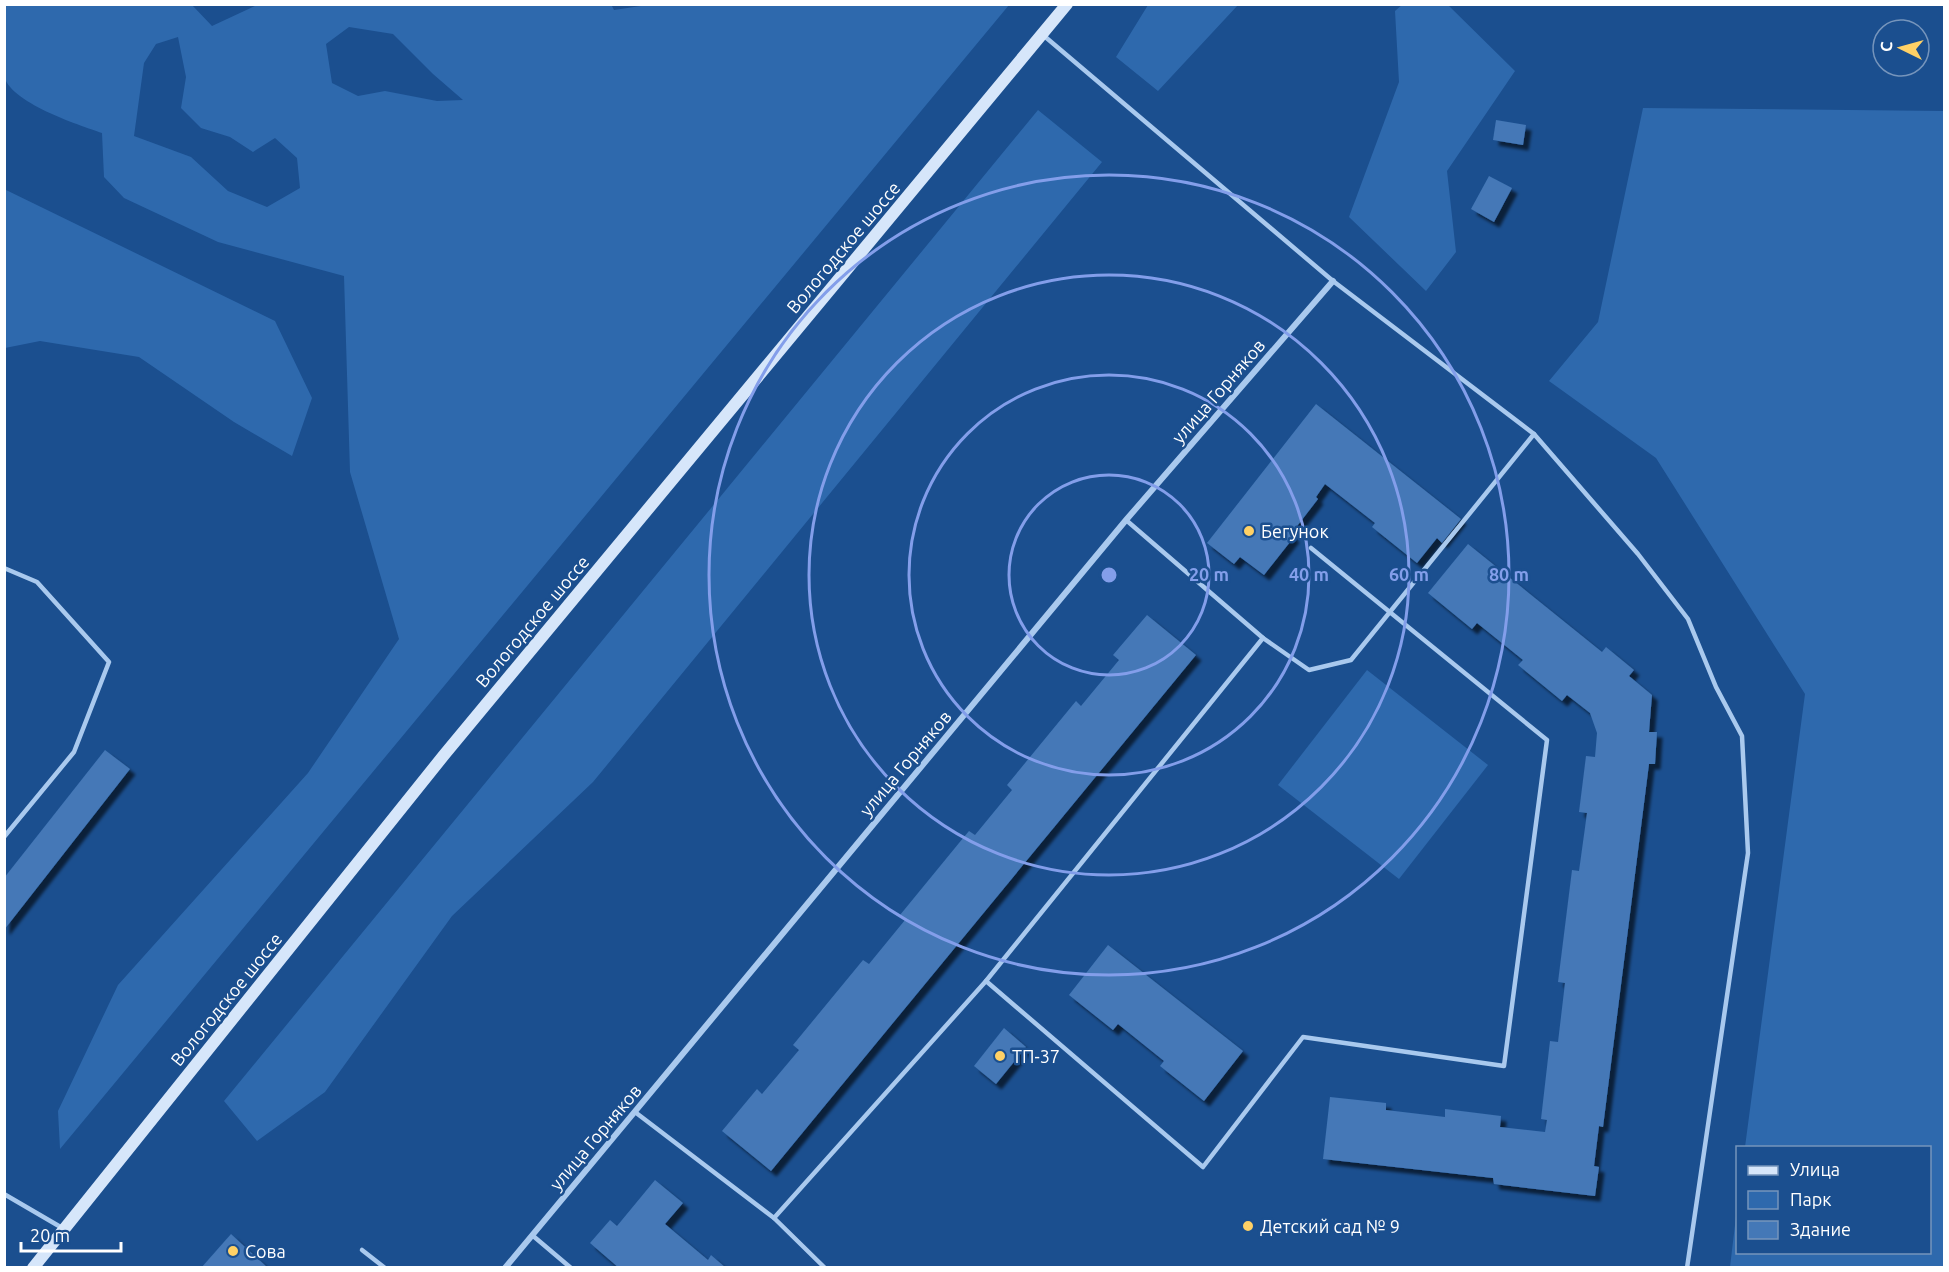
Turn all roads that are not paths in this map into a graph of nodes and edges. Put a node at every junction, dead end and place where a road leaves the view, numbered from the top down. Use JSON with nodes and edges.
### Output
{"nodes":[{"id":1,"x":1067,"y":4,"type":"edge"},
{"id":2,"x":1043,"y":35,"type":"junction"},
{"id":3,"x":1333,"y":281,"type":"junction"},
{"id":4,"x":1534,"y":434,"type":"junction"},
{"id":5,"x":1126,"y":520,"type":"junction"},
{"id":6,"x":1311,"y":548,"type":"dead end"},
{"id":7,"x":4,"y":568,"type":"edge"},
{"id":8,"x":1390,"y":612,"type":"junction"},
{"id":9,"x":1263,"y":638,"type":"junction"},
{"id":10,"x":4,"y":837,"type":"edge"},
{"id":11,"x":986,"y":981,"type":"junction"},
{"id":12,"x":635,"y":1112,"type":"junction"},
{"id":13,"x":4,"y":1194,"type":"edge"},
{"id":14,"x":774,"y":1218,"type":"junction"},
{"id":15,"x":64,"y":1229,"type":"junction"},
{"id":16,"x":532,"y":1235,"type":"junction"},
{"id":17,"x":362,"y":1250,"type":"dead end"},
{"id":18,"x":33,"y":1268,"type":"edge"},
{"id":19,"x":386,"y":1268,"type":"edge"},
{"id":20,"x":505,"y":1268,"type":"edge"},
{"id":21,"x":571,"y":1268,"type":"edge"},
{"id":22,"x":825,"y":1268,"type":"edge"},
{"id":23,"x":1687,"y":1268,"type":"edge"}],
"edges":[{"from":1,"to":2,"type":"main road","name":"Вологодское шоссе"},
{"from":2,"to":3,"type":"lane"},
{"from":2,"to":15,"type":"main road","name":"Вологодское шоссе"},
{"from":3,"to":4,"type":"lane"},
{"from":3,"to":5,"type":"street","name":"улица Горняков"},
{"from":4,"to":8,"type":"lane"},
{"from":4,"to":23,"type":"lane"},
{"from":5,"to":9,"type":"lane"},
{"from":5,"to":12,"type":"street","name":"улица Горняков"},
{"from":6,"to":8,"type":"lane"},
{"from":7,"to":10,"type":"lane"},
{"from":8,"to":9,"type":"lane"},
{"from":8,"to":11,"type":"lane"},
{"from":9,"to":11,"type":"lane"},
{"from":11,"to":14,"type":"lane"},
{"from":12,"to":14,"type":"lane"},
{"from":12,"to":16,"type":"street","name":"улица Горняков"},
{"from":13,"to":15,"type":"lane"},
{"from":14,"to":22,"type":"lane"},
{"from":15,"to":18,"type":"main road","name":"Вологодское шоссе"},
{"from":16,"to":20,"type":"street","name":"улица Горняков"},
{"from":16,"to":21,"type":"lane"},
{"from":17,"to":19,"type":"lane"}]}
